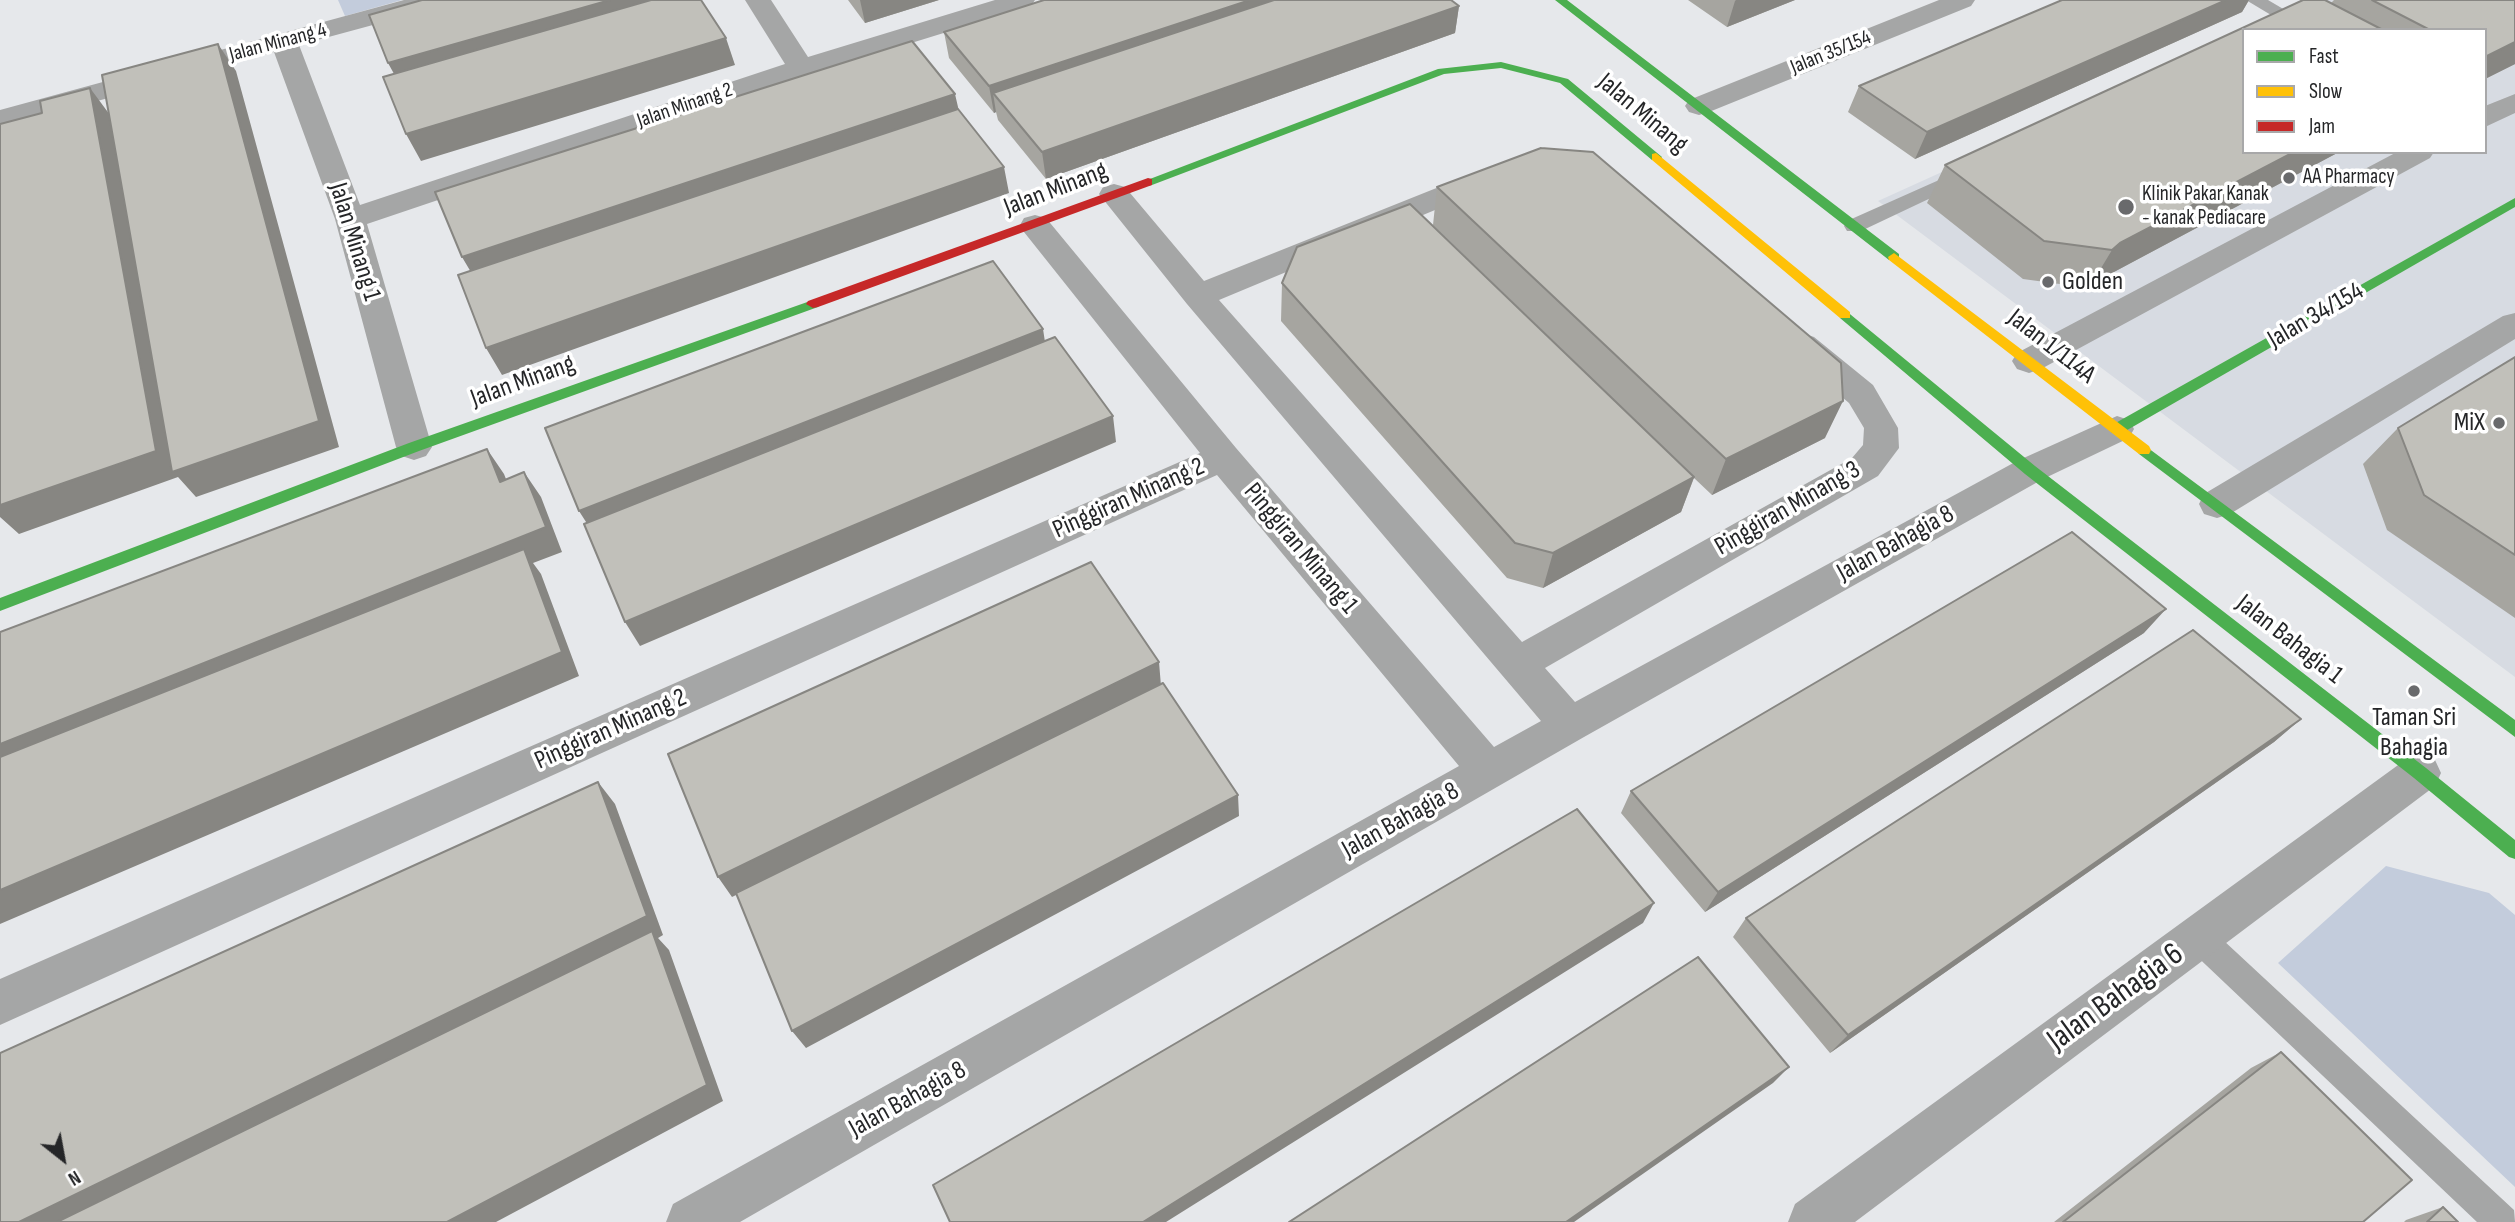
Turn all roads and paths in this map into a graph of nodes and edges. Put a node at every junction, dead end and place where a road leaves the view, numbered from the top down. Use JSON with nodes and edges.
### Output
{"nodes":[{"id":1,"x":434,"y":0,"type":"edge"},
{"id":2,"x":758,"y":0,"type":"edge"},
{"id":3,"x":1022,"y":0,"type":"edge"},
{"id":4,"x":1560,"y":0,"type":"edge"},
{"id":5,"x":1962,"y":0,"type":"edge"},
{"id":6,"x":2255,"y":0,"type":"edge"},
{"id":7,"x":2318,"y":11,"type":"edge"},
{"id":8,"x":2303,"y":26,"type":"edge"},
{"id":9,"x":284,"y":41,"type":"junction"},
{"id":10,"x":801,"y":68,"type":"junction"},
{"id":11,"x":2515,"y":102,"type":"edge"},
{"id":12,"x":1699,"y":106,"type":"junction"},
{"id":13,"x":2487,"y":117,"type":"edge"},
{"id":14,"x":0,"y":119,"type":"edge"},
{"id":15,"x":2416,"y":154,"type":"edge"},
{"id":16,"x":1516,"y":165,"type":"edge"},
{"id":17,"x":1980,"y":167,"type":"edge"},
{"id":18,"x":1114,"y":194,"type":"junction"},
{"id":19,"x":2515,"y":202,"type":"edge"},
{"id":20,"x":350,"y":219,"type":"junction"},
{"id":21,"x":1035,"y":226,"type":"junction"},
{"id":22,"x":1854,"y":226,"type":"junction"},
{"id":23,"x":1198,"y":296,"type":"junction"},
{"id":24,"x":1778,"y":324,"type":"edge"},
{"id":25,"x":2515,"y":324,"type":"edge"},
{"id":26,"x":2029,"y":361,"type":"junction"},
{"id":27,"x":2117,"y":429,"type":"junction"},
{"id":28,"x":414,"y":447,"type":"junction"},
{"id":29,"x":1223,"y":457,"type":"junction"},
{"id":30,"x":2031,"y":470,"type":"junction"},
{"id":31,"x":2217,"y":504,"type":"junction"},
{"id":32,"x":0,"y":605,"type":"edge"},
{"id":33,"x":1517,"y":665,"type":"junction"},
{"id":34,"x":1570,"y":725,"type":"junction"},
{"id":35,"x":2515,"y":730,"type":"edge"},
{"id":36,"x":1489,"y":772,"type":"junction"},
{"id":37,"x":2420,"y":773,"type":"junction"},
{"id":38,"x":2515,"y":851,"type":"edge"},
{"id":39,"x":2198,"y":937,"type":"junction"},
{"id":40,"x":0,"y":1002,"type":"edge"},
{"id":41,"x":691,"y":1222,"type":"edge"},
{"id":42,"x":1813,"y":1222,"type":"edge"},
{"id":43,"x":2502,"y":1222,"type":"edge"}],
"edges":[{"from":1,"to":9,"type":"street","name":"Jalan Minang 4"},
{"from":2,"to":10,"type":"street"},
{"from":3,"to":10,"type":"street","name":"Jalan Minang 2"},
{"from":4,"to":12,"type":"street","name":"Jalan 1/114A"},
{"from":5,"to":12,"type":"street","name":"Jalan 35/154"},
{"from":6,"to":8,"type":"lane"},
{"from":7,"to":8,"type":"lane"},
{"from":9,"to":14,"type":"street","name":"Jalan Minang 4"},
{"from":9,"to":20,"type":"street","name":"Jalan Minang 1"},
{"from":10,"to":20,"type":"street","name":"Jalan Minang 2"},
{"from":11,"to":13,"type":"street"},
{"from":12,"to":22,"type":"street","name":"Jalan 1/114A"},
{"from":15,"to":26,"type":"street"},
{"from":16,"to":23,"type":"street"},
{"from":17,"to":22,"type":"lane"},
{"from":18,"to":21,"type":"street","name":"Jalan Minang"},
{"from":18,"to":23,"type":"street"},
{"from":18,"to":30,"type":"street","name":"Jalan Minang"},
{"from":19,"to":27,"type":"street","name":"Jalan 34/154"},
{"from":20,"to":28,"type":"street","name":"Jalan Minang 1"},
{"from":21,"to":28,"type":"street","name":"Jalan Minang"},
{"from":21,"to":29,"type":"street","name":"Pinggiran Minang 1"},
{"from":22,"to":26,"type":"street","name":"Jalan 1/114A"},
{"from":23,"to":33,"type":"street"},
{"from":24,"to":33,"type":"street","name":"Pinggiran Minang 3"},
{"from":25,"to":31,"type":"street"},
{"from":26,"to":27,"type":"street","name":"Jalan 1/114A"},
{"from":27,"to":30,"type":"street","name":"Jalan Bahagia 8"},
{"from":27,"to":31,"type":"street","name":"Jalan 1/114A"},
{"from":28,"to":32,"type":"street","name":"Jalan Minang"},
{"from":29,"to":36,"type":"street","name":"Pinggiran Minang 1"},
{"from":29,"to":40,"type":"street","name":"Pinggiran Minang 2"},
{"from":30,"to":34,"type":"street","name":"Jalan Bahagia 8"},
{"from":30,"to":37,"type":"street","name":"Jalan Bahagia 1"},
{"from":31,"to":35,"type":"street","name":"Jalan 1/114A"},
{"from":33,"to":34,"type":"street"},
{"from":34,"to":36,"type":"street","name":"Jalan Bahagia 8"},
{"from":36,"to":41,"type":"street","name":"Jalan Bahagia 8"},
{"from":37,"to":38,"type":"street","name":"Jalan Bahagia 1"},
{"from":37,"to":39,"type":"street","name":"Jalan Bahagia 6"},
{"from":39,"to":42,"type":"street","name":"Jalan Bahagia 6"},
{"from":39,"to":43,"type":"lane"}]}
